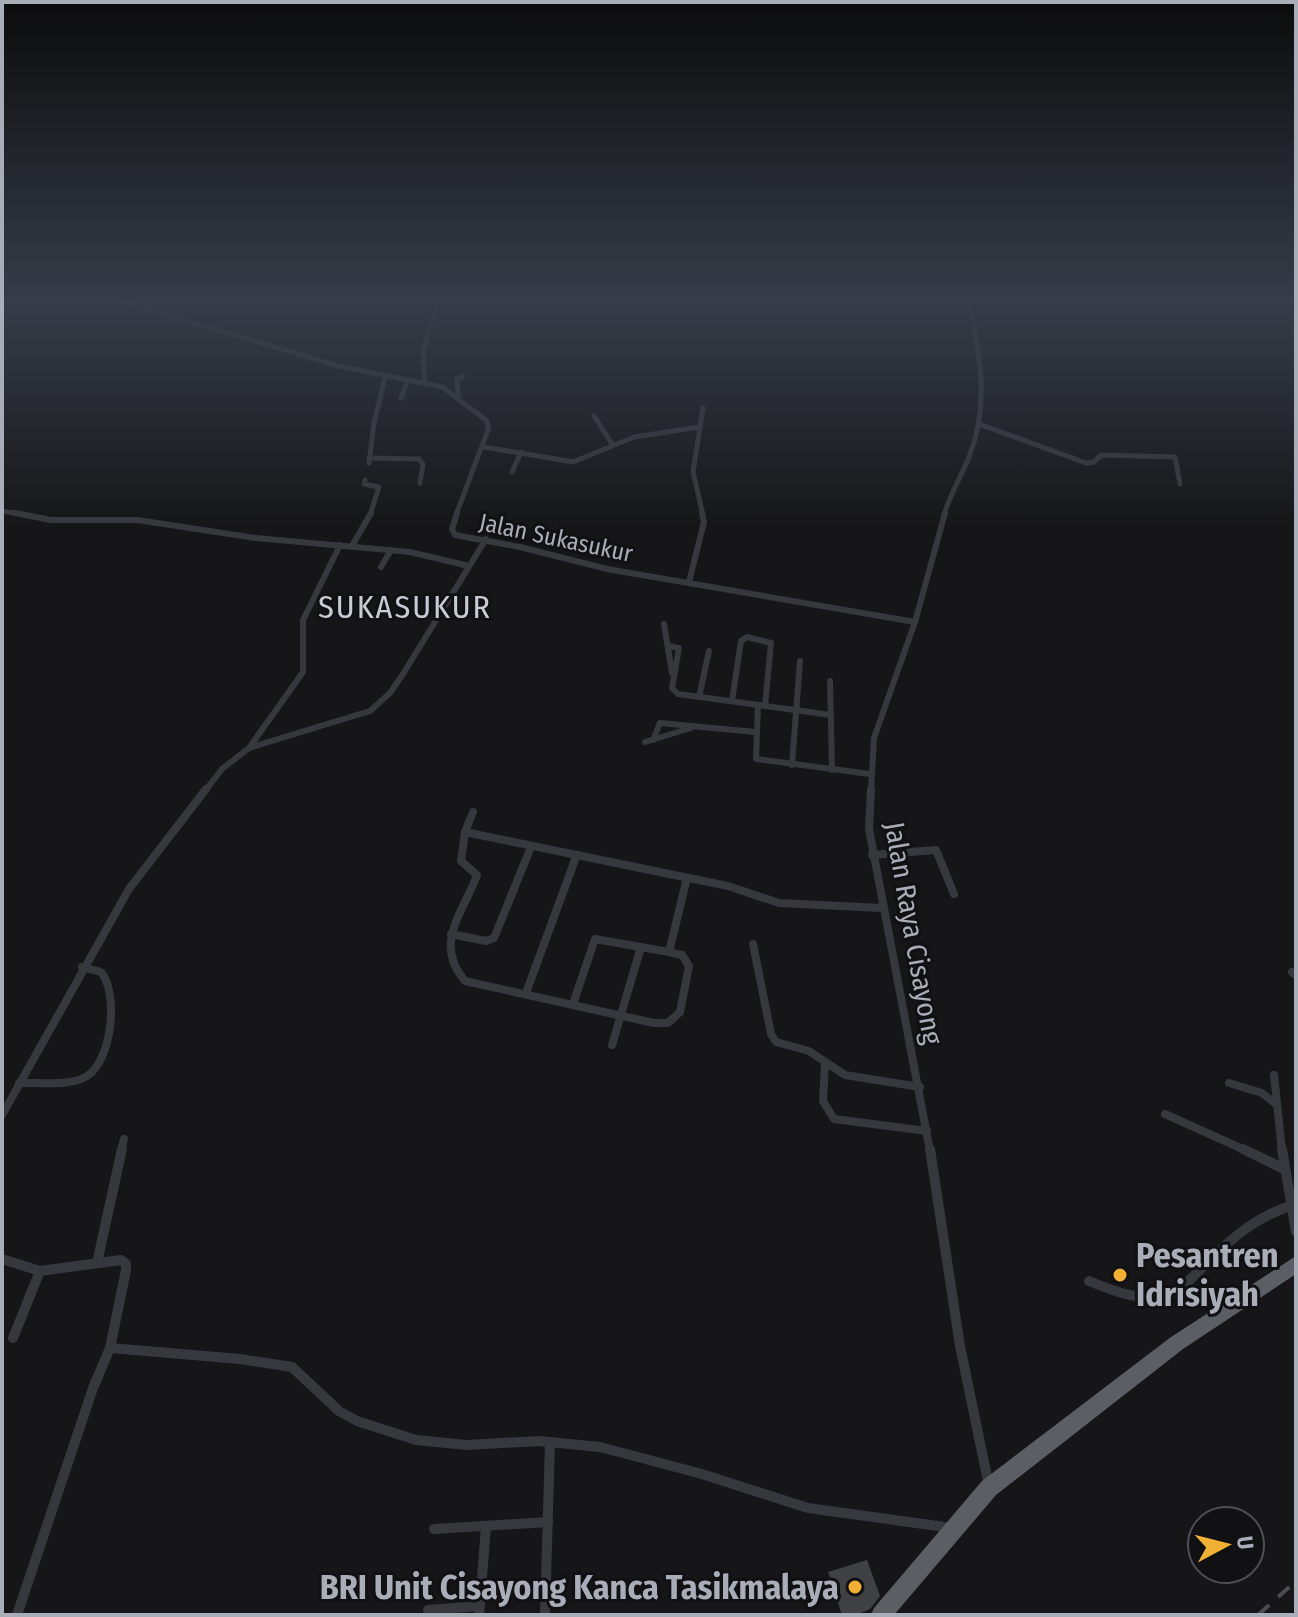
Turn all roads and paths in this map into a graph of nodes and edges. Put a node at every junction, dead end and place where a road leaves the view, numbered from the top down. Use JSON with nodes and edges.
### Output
{"nodes":[{"id":1,"x":385,"y":377,"type":"edge"},
{"id":2,"x":389,"y":377,"type":"edge"},
{"id":3,"x":423,"y":377,"type":"edge"},
{"id":4,"x":460,"y":377,"type":"edge"},
{"id":5,"x":981,"y":377,"type":"edge"},
{"id":6,"x":408,"y":380,"type":"junction"},
{"id":7,"x":425,"y":383,"type":"junction"},
{"id":8,"x":458,"y":397,"type":"junction"},
{"id":9,"x":401,"y":398,"type":"dead end"},
{"id":10,"x":703,"y":408,"type":"dead end"},
{"id":11,"x":594,"y":416,"type":"dead end"},
{"id":12,"x":979,"y":424,"type":"junction"},
{"id":13,"x":700,"y":427,"type":"junction"},
{"id":14,"x":612,"y":444,"type":"junction"},
{"id":15,"x":484,"y":447,"type":"junction"},
{"id":16,"x":521,"y":452,"type":"junction"},
{"id":17,"x":512,"y":472,"type":"dead end"},
{"id":18,"x":365,"y":480,"type":"dead end"},
{"id":19,"x":420,"y":483,"type":"dead end"},
{"id":20,"x":1180,"y":484,"type":"dead end"},
{"id":21,"x":2,"y":511,"type":"edge"},
{"id":22,"x":486,"y":539,"type":"junction"},
{"id":23,"x":340,"y":545,"type":"junction"},
{"id":24,"x":352,"y":546,"type":"junction"},
{"id":25,"x":391,"y":550,"type":"junction"},
{"id":26,"x":469,"y":566,"type":"junction"},
{"id":27,"x":381,"y":567,"type":"dead end"},
{"id":28,"x":689,"y":582,"type":"junction"},
{"id":29,"x":915,"y":622,"type":"junction"},
{"id":30,"x":664,"y":624,"type":"dead end"},
{"id":31,"x":709,"y":651,"type":"dead end"},
{"id":32,"x":800,"y":661,"type":"dead end"},
{"id":33,"x":830,"y":681,"type":"dead end"},
{"id":34,"x":699,"y":697,"type":"junction"},
{"id":35,"x":732,"y":701,"type":"junction"},
{"id":36,"x":761,"y":705,"type":"junction"},
{"id":37,"x":795,"y":709,"type":"junction"},
{"id":38,"x":831,"y":715,"type":"junction"},
{"id":39,"x":697,"y":726,"type":"junction"},
{"id":40,"x":755,"y":732,"type":"junction"},
{"id":41,"x":249,"y":748,"type":"junction"},
{"id":42,"x":792,"y":765,"type":"junction"},
{"id":43,"x":832,"y":770,"type":"junction"},
{"id":44,"x":870,"y":774,"type":"junction"},
{"id":45,"x":473,"y":812,"type":"dead end"},
{"id":46,"x":465,"y":832,"type":"junction"},
{"id":47,"x":531,"y":847,"type":"junction"},
{"id":48,"x":872,"y":855,"type":"junction"},
{"id":49,"x":576,"y":857,"type":"junction"},
{"id":50,"x":687,"y":878,"type":"junction"},
{"id":51,"x":954,"y":894,"type":"dead end"},
{"id":52,"x":882,"y":908,"type":"junction"},
{"id":53,"x":451,"y":934,"type":"junction"},
{"id":54,"x":753,"y":944,"type":"dead end"},
{"id":55,"x":641,"y":947,"type":"junction"},
{"id":56,"x":669,"y":952,"type":"junction"},
{"id":57,"x":82,"y":967,"type":"junction"},
{"id":58,"x":526,"y":993,"type":"junction"},
{"id":59,"x":573,"y":1004,"type":"junction"},
{"id":60,"x":621,"y":1015,"type":"junction"},
{"id":61,"x":612,"y":1045,"type":"dead end"},
{"id":62,"x":825,"y":1063,"type":"junction"},
{"id":63,"x":1274,"y":1075,"type":"dead end"},
{"id":64,"x":19,"y":1083,"type":"junction"},
{"id":65,"x":1229,"y":1083,"type":"dead end"},
{"id":66,"x":920,"y":1087,"type":"junction"},
{"id":67,"x":1277,"y":1105,"type":"junction"},
{"id":68,"x":1165,"y":1114,"type":"dead end"},
{"id":69,"x":2,"y":1115,"type":"edge"},
{"id":70,"x":927,"y":1131,"type":"junction"},
{"id":71,"x":124,"y":1139,"type":"dead end"},
{"id":72,"x":1284,"y":1169,"type":"junction"},
{"id":73,"x":1293,"y":1205,"type":"junction"},
{"id":74,"x":1296,"y":1232,"type":"edge"},
{"id":75,"x":2,"y":1259,"type":"edge"},
{"id":76,"x":97,"y":1263,"type":"junction"},
{"id":77,"x":1296,"y":1264,"type":"edge"},
{"id":78,"x":40,"y":1271,"type":"junction"},
{"id":79,"x":1089,"y":1281,"type":"dead end"},
{"id":80,"x":13,"y":1338,"type":"dead end"},
{"id":81,"x":110,"y":1348,"type":"junction"},
{"id":82,"x":550,"y":1442,"type":"junction"},
{"id":83,"x":989,"y":1488,"type":"junction"},
{"id":84,"x":548,"y":1522,"type":"junction"},
{"id":85,"x":486,"y":1527,"type":"junction"},
{"id":86,"x":952,"y":1528,"type":"junction"},
{"id":87,"x":434,"y":1529,"type":"dead end"},
{"id":88,"x":428,"y":1610,"type":"dead end"},
{"id":89,"x":480,"y":1611,"type":"edge"},
{"id":90,"x":17,"y":1615,"type":"edge"},
{"id":91,"x":545,"y":1615,"type":"edge"},
{"id":92,"x":881,"y":1615,"type":"edge"}],
"edges":[{"from":1,"to":19,"type":"street"},
{"from":2,"to":6,"type":"street"},
{"from":3,"to":7,"type":"street"},
{"from":4,"to":8,"type":"street"},
{"from":5,"to":12,"type":"street","name":"Jalan Raya Cisayong"},
{"from":6,"to":7,"type":"street"},
{"from":6,"to":9,"type":"street"},
{"from":7,"to":8,"type":"street"},
{"from":8,"to":15,"type":"street"},
{"from":10,"to":13,"type":"street"},
{"from":11,"to":14,"type":"street"},
{"from":12,"to":20,"type":"street"},
{"from":12,"to":29,"type":"street","name":"Jalan Raya Cisayong"},
{"from":13,"to":14,"type":"street"},
{"from":13,"to":28,"type":"street"},
{"from":14,"to":16,"type":"street"},
{"from":15,"to":16,"type":"street"},
{"from":15,"to":22,"type":"street","name":"Jalan Sukasukur"},
{"from":16,"to":17,"type":"street"},
{"from":18,"to":24,"type":"street"},
{"from":21,"to":23,"type":"street"},
{"from":22,"to":26,"type":"street"},
{"from":22,"to":28,"type":"street","name":"Jalan Sukasukur"},
{"from":23,"to":24,"type":"street"},
{"from":23,"to":41,"type":"street"},
{"from":24,"to":25,"type":"street"},
{"from":25,"to":26,"type":"street"},
{"from":25,"to":27,"type":"street"},
{"from":26,"to":41,"type":"street"},
{"from":28,"to":29,"type":"street","name":"Jalan Sukasukur"},
{"from":29,"to":44,"type":"street","name":"Jalan Raya Cisayong"},
{"from":30,"to":34,"type":"street"},
{"from":31,"to":34,"type":"street"},
{"from":32,"to":37,"type":"street"},
{"from":33,"to":38,"type":"street"},
{"from":34,"to":35,"type":"street"},
{"from":35,"to":36,"type":"street"},
{"from":35,"to":36,"type":"street"},
{"from":36,"to":37,"type":"street"},
{"from":36,"to":40,"type":"street"},
{"from":37,"to":38,"type":"street"},
{"from":37,"to":42,"type":"street"},
{"from":38,"to":43,"type":"street"},
{"from":39,"to":39,"type":"street"},
{"from":39,"to":40,"type":"street"},
{"from":40,"to":42,"type":"street"},
{"from":41,"to":57,"type":"street"},
{"from":42,"to":43,"type":"street"},
{"from":43,"to":44,"type":"street"},
{"from":44,"to":48,"type":"street","name":"Jalan Raya Cisayong"},
{"from":45,"to":46,"type":"street"},
{"from":46,"to":47,"type":"street"},
{"from":46,"to":53,"type":"street"},
{"from":47,"to":49,"type":"street"},
{"from":47,"to":53,"type":"street"},
{"from":48,"to":51,"type":"street"},
{"from":48,"to":52,"type":"street","name":"Jalan Raya Cisayong"},
{"from":49,"to":50,"type":"street"},
{"from":49,"to":58,"type":"street"},
{"from":50,"to":52,"type":"street"},
{"from":50,"to":56,"type":"street"},
{"from":52,"to":66,"type":"street","name":"Jalan Raya Cisayong"},
{"from":53,"to":58,"type":"street"},
{"from":54,"to":62,"type":"street"},
{"from":55,"to":56,"type":"street"},
{"from":55,"to":59,"type":"street"},
{"from":55,"to":60,"type":"street"},
{"from":56,"to":60,"type":"street"},
{"from":57,"to":64,"type":"street"},
{"from":57,"to":64,"type":"street"},
{"from":58,"to":59,"type":"street"},
{"from":59,"to":60,"type":"street"},
{"from":60,"to":61,"type":"street"},
{"from":62,"to":66,"type":"street"},
{"from":62,"to":70,"type":"street"},
{"from":63,"to":67,"type":"street"},
{"from":64,"to":69,"type":"street"},
{"from":65,"to":67,"type":"street"},
{"from":66,"to":70,"type":"street","name":"Jalan Raya Cisayong"},
{"from":67,"to":72,"type":"street"},
{"from":68,"to":72,"type":"street"},
{"from":70,"to":83,"type":"street","name":"Jalan Raya Cisayong"},
{"from":71,"to":76,"type":"street"},
{"from":72,"to":73,"type":"street"},
{"from":73,"to":74,"type":"street"},
{"from":73,"to":79,"type":"street"},
{"from":75,"to":78,"type":"street"},
{"from":76,"to":78,"type":"street"},
{"from":76,"to":81,"type":"street"},
{"from":77,"to":83,"type":"highway"},
{"from":78,"to":80,"type":"street"},
{"from":81,"to":82,"type":"street"},
{"from":81,"to":90,"type":"street"},
{"from":82,"to":84,"type":"street"},
{"from":82,"to":86,"type":"street"},
{"from":83,"to":86,"type":"highway"},
{"from":84,"to":85,"type":"street"},
{"from":84,"to":91,"type":"street"},
{"from":85,"to":87,"type":"street"},
{"from":85,"to":89,"type":"street"},
{"from":86,"to":92,"type":"highway"},
{"from":88,"to":89,"type":"street"}]}
